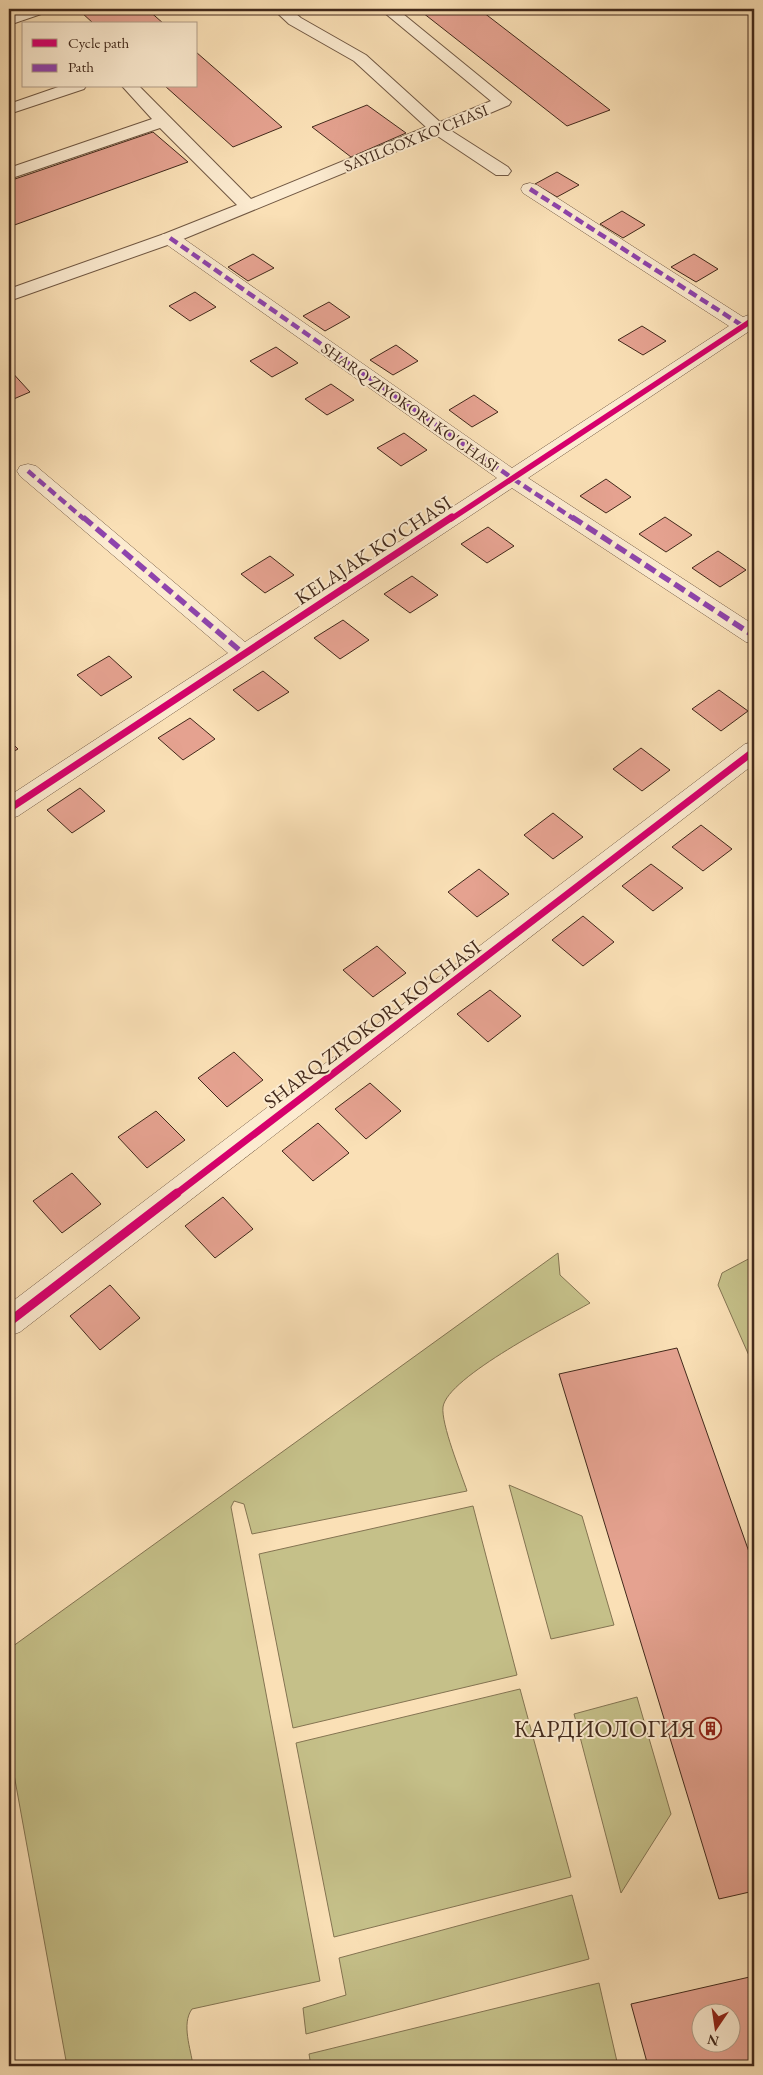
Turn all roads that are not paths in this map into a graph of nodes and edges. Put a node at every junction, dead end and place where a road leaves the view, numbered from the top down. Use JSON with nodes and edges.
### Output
{"nodes":[{"id":1,"x":40,"y":9,"type":"edge"},
{"id":2,"x":281,"y":9,"type":"edge"},
{"id":3,"x":388,"y":9,"type":"edge"},
{"id":4,"x":9,"y":20,"type":"edge"},
{"id":5,"x":72,"y":88,"type":"edge"},
{"id":6,"x":132,"y":88,"type":"edge"},
{"id":7,"x":9,"y":109,"type":"edge"},
{"id":8,"x":163,"y":121,"type":"junction"},
{"id":9,"x":439,"y":130,"type":"junction"},
{"id":10,"x":502,"y":171,"type":"dead end"},
{"id":11,"x":9,"y":174,"type":"edge"},
{"id":12,"x":530,"y":189,"type":"dead end"},
{"id":13,"x":248,"y":206,"type":"junction"},
{"id":14,"x":170,"y":238,"type":"junction"},
{"id":15,"x":9,"y":295,"type":"edge"},
{"id":16,"x":748,"y":323,"type":"edge"},
{"id":17,"x":28,"y":471,"type":"dead end"},
{"id":18,"x":512,"y":478,"type":"junction"},
{"id":19,"x":754,"y":636,"type":"edge"},
{"id":20,"x":244,"y":654,"type":"junction"},
{"id":21,"x":754,"y":751,"type":"edge"},
{"id":22,"x":9,"y":809,"type":"edge"},
{"id":23,"x":9,"y":1322,"type":"edge"}],
"edges":[{"from":1,"to":4,"type":"lane"},
{"from":2,"to":9,"type":"lane"},
{"from":3,"to":9,"type":"lane","name":"SAYILGOX KO'CHASI"},
{"from":5,"to":7,"type":"lane"},
{"from":6,"to":8,"type":"lane"},
{"from":8,"to":11,"type":"lane"},
{"from":8,"to":13,"type":"lane"},
{"from":9,"to":10,"type":"lane"},
{"from":9,"to":13,"type":"lane","name":"SAYILGOX KO'CHASI"},
{"from":12,"to":16,"type":"street"},
{"from":13,"to":14,"type":"lane","name":"SAYILGOX KO'CHASI"},
{"from":14,"to":15,"type":"lane","name":"SAYILGOX KO'CHASI"},
{"from":14,"to":18,"type":"street","name":"SHARQ ZIYOKORI KO'CHASI"},
{"from":16,"to":18,"type":"street","name":"KELAJAK KO'CHASI"},
{"from":17,"to":20,"type":"street"},
{"from":18,"to":19,"type":"street","name":"SHARQ ZIYOKORI KO'CHASI"},
{"from":18,"to":20,"type":"street","name":"KELAJAK KO'CHASI"},
{"from":20,"to":22,"type":"street","name":"KELAJAK KO'CHASI"},
{"from":21,"to":23,"type":"street","name":"SHARQ ZIYOKORI KO'CHASI"}]}
